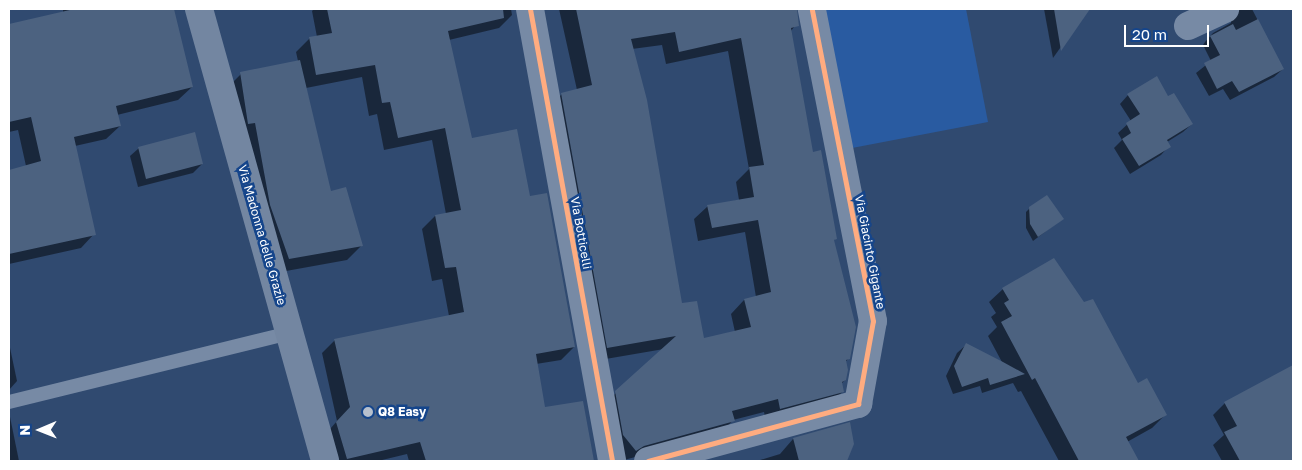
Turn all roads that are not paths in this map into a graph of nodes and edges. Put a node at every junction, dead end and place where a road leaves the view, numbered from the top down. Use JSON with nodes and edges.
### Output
{"nodes":[{"id":1,"x":199,"y":9,"type":"edge"},
{"id":2,"x":530,"y":9,"type":"edge"},
{"id":3,"x":812,"y":9,"type":"edge"},
{"id":4,"x":1226,"y":9,"type":"edge"},
{"id":5,"x":1188,"y":26,"type":"dead end"},
{"id":6,"x":290,"y":333,"type":"junction"},
{"id":7,"x":9,"y":402,"type":"edge"},
{"id":8,"x":326,"y":461,"type":"edge"},
{"id":9,"x":612,"y":461,"type":"edge"},
{"id":10,"x":648,"y":461,"type":"edge"}],
"edges":[{"from":1,"to":6,"type":"main road","name":"Via Madonna delle Grazie"},
{"from":2,"to":9,"type":"street","name":"Via Botticelli"},
{"from":3,"to":10,"type":"street","name":"Via Giacinto Gigante"},
{"from":4,"to":5,"type":"street"},
{"from":6,"to":7,"type":"lane"},
{"from":6,"to":8,"type":"main road","name":"Via Madonna delle Grazie"}]}
